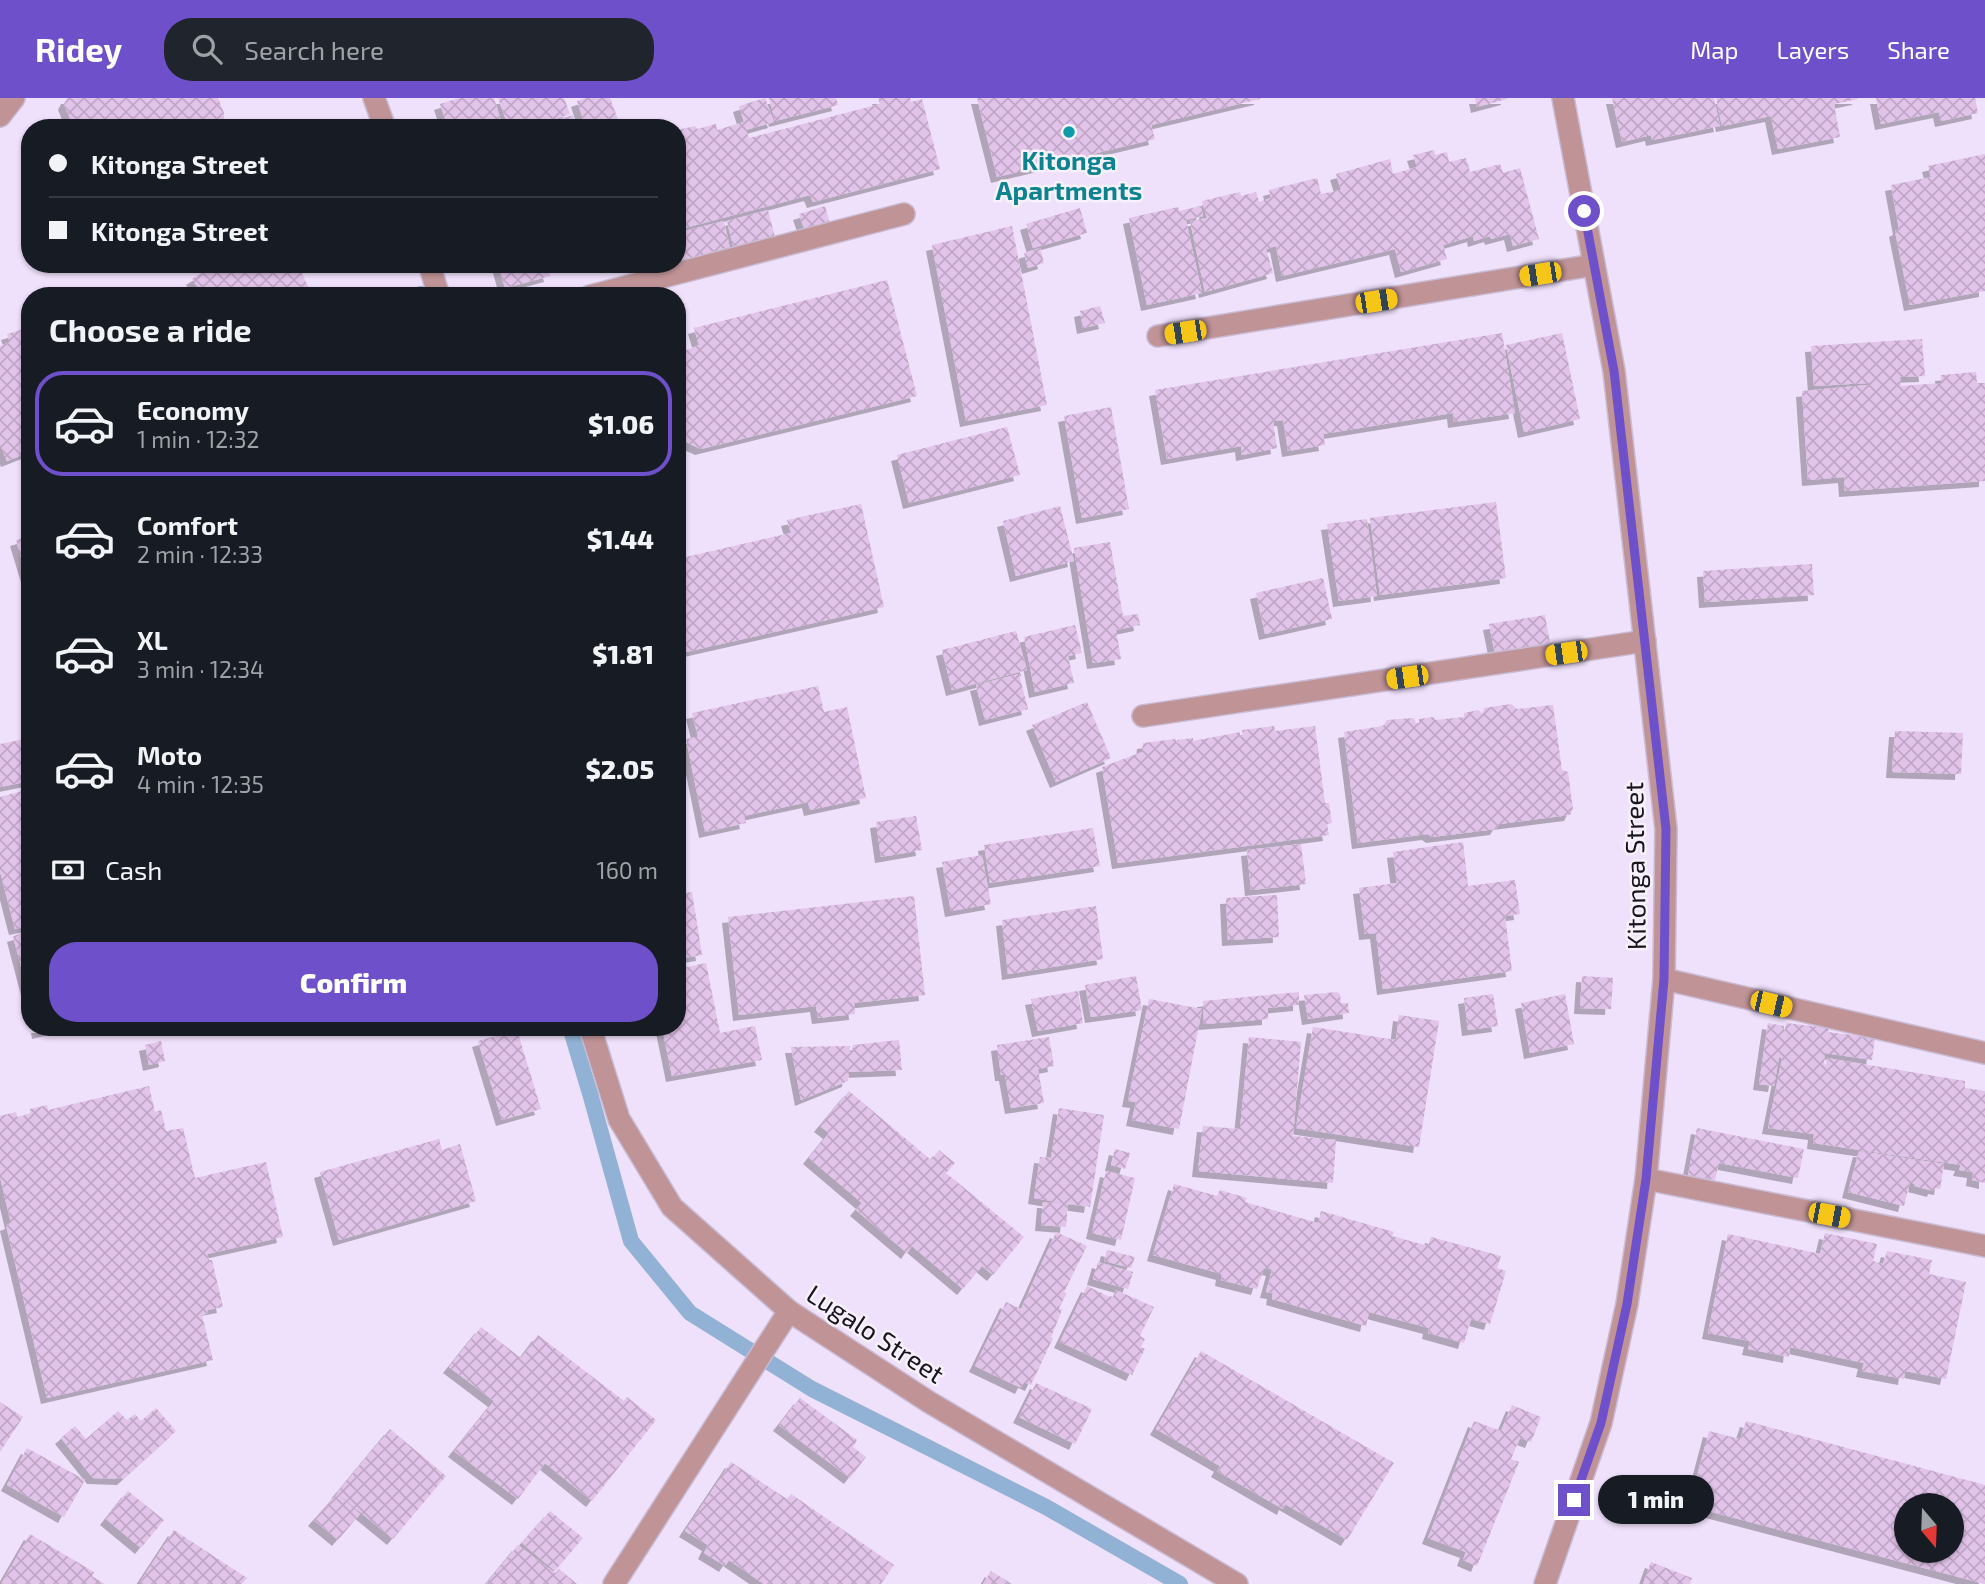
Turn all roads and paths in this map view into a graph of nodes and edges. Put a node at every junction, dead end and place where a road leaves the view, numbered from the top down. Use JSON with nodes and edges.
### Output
{"nodes":[{"id":1,"x":14,"y":98,"type":"edge"},
{"id":2,"x":374,"y":98,"type":"edge"},
{"id":3,"x":1563,"y":98,"type":"edge"},
{"id":4,"x":0,"y":116,"type":"edge"},
{"id":5,"x":382,"y":119,"type":"edge"},
{"id":6,"x":904,"y":214,"type":"dead end"},
{"id":7,"x":1594,"y":265,"type":"junction"},
{"id":8,"x":686,"y":271,"type":"edge"},
{"id":9,"x":678,"y":273,"type":"edge"},
{"id":10,"x":624,"y":287,"type":"edge"},
{"id":11,"x":1158,"y":336,"type":"dead end"},
{"id":12,"x":1645,"y":641,"type":"junction"},
{"id":13,"x":1143,"y":716,"type":"dead end"},
{"id":14,"x":1664,"y":979,"type":"junction"},
{"id":15,"x":593,"y":1036,"type":"edge"},
{"id":16,"x":1985,"y":1053,"type":"edge"},
{"id":17,"x":1646,"y":1179,"type":"junction"},
{"id":18,"x":1985,"y":1246,"type":"edge"},
{"id":19,"x":789,"y":1311,"type":"junction"},
{"id":20,"x":614,"y":1584,"type":"edge"},
{"id":21,"x":1237,"y":1584,"type":"edge"},
{"id":22,"x":1545,"y":1584,"type":"edge"}],
"edges":[{"from":1,"to":4,"type":"street"},
{"from":2,"to":5,"type":"street"},
{"from":3,"to":7,"type":"street","name":"Kitonga Street"},
{"from":6,"to":8,"type":"street"},
{"from":7,"to":11,"type":"street"},
{"from":7,"to":12,"type":"street","name":"Kitonga Street"},
{"from":9,"to":10,"type":"street"},
{"from":12,"to":13,"type":"street"},
{"from":12,"to":14,"type":"street","name":"Kitonga Street"},
{"from":14,"to":16,"type":"street"},
{"from":14,"to":17,"type":"street","name":"Kitonga Street"},
{"from":15,"to":19,"type":"street","name":"Lugalo Street"},
{"from":17,"to":18,"type":"street"},
{"from":17,"to":22,"type":"street","name":"Kitonga Street"},
{"from":19,"to":20,"type":"street"},
{"from":19,"to":21,"type":"street","name":"Lugalo Street"}]}
